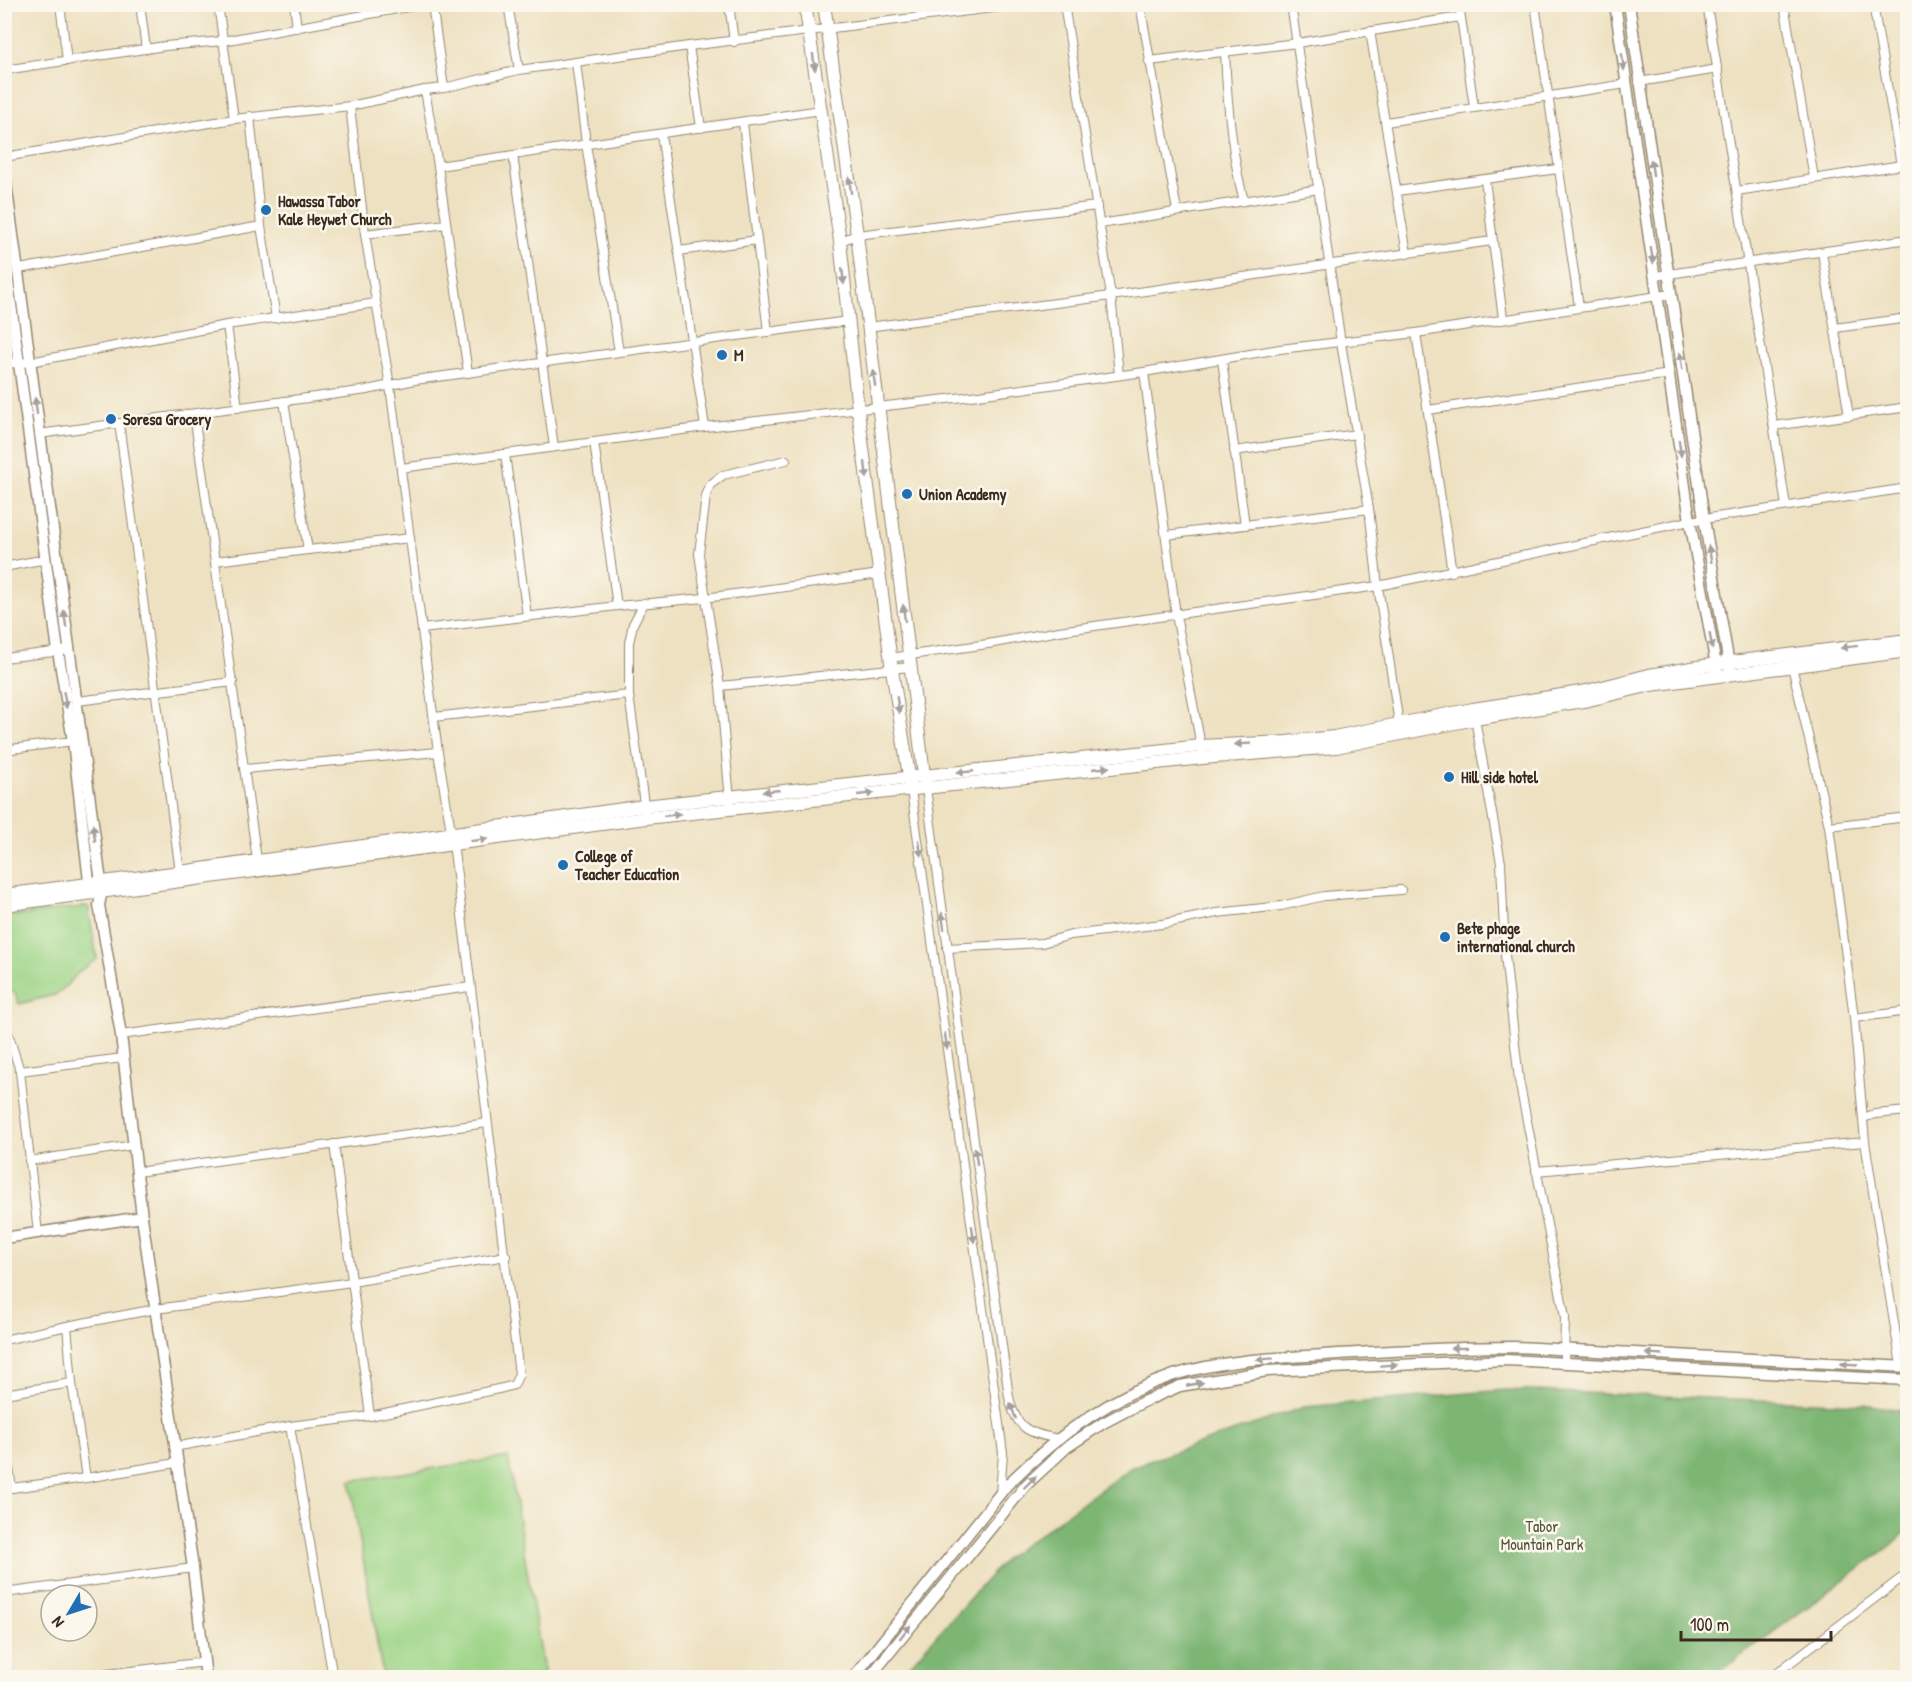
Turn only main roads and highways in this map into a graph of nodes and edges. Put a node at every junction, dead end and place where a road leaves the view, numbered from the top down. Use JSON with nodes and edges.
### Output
{"nodes":[{"id":1,"x":805,"y":4,"type":"edge"},
{"id":2,"x":824,"y":4,"type":"edge"},
{"id":3,"x":1908,"y":640,"type":"edge"},
{"id":4,"x":1908,"y":651,"type":"edge"},
{"id":5,"x":1723,"y":669,"type":"junction"},
{"id":6,"x":1202,"y":752,"type":"junction"},
{"id":7,"x":909,"y":777,"type":"junction"},
{"id":8,"x":925,"y":782,"type":"junction"},
{"id":9,"x":911,"y":790,"type":"junction"},
{"id":10,"x":730,"y":802,"type":"junction"},
{"id":11,"x":452,"y":838,"type":"junction"},
{"id":12,"x":96,"y":888,"type":"junction"},
{"id":13,"x":4,"y":895,"type":"edge"},
{"id":14,"x":4,"y":905,"type":"edge"}],
"edges":[{"from":1,"to":7,"type":"main road","one_way":true},
{"from":8,"to":2,"type":"main road","one_way":true},
{"from":3,"to":5,"type":"main road","one_way":true},
{"from":4,"to":5,"type":"main road"},
{"from":5,"to":6,"type":"main road","one_way":true},
{"from":5,"to":6,"type":"main road"},
{"from":6,"to":8,"type":"main road"},
{"from":7,"to":8,"type":"main road"},
{"from":7,"to":9,"type":"main road"},
{"from":7,"to":10,"type":"main road","one_way":true},
{"from":8,"to":9,"type":"main road"},
{"from":10,"to":9,"type":"main road","one_way":true},
{"from":10,"to":11,"type":"main road"},
{"from":11,"to":12,"type":"main road"},
{"from":11,"to":12,"type":"main road"},
{"from":12,"to":13,"type":"main road"},
{"from":12,"to":14,"type":"main road"}]}
